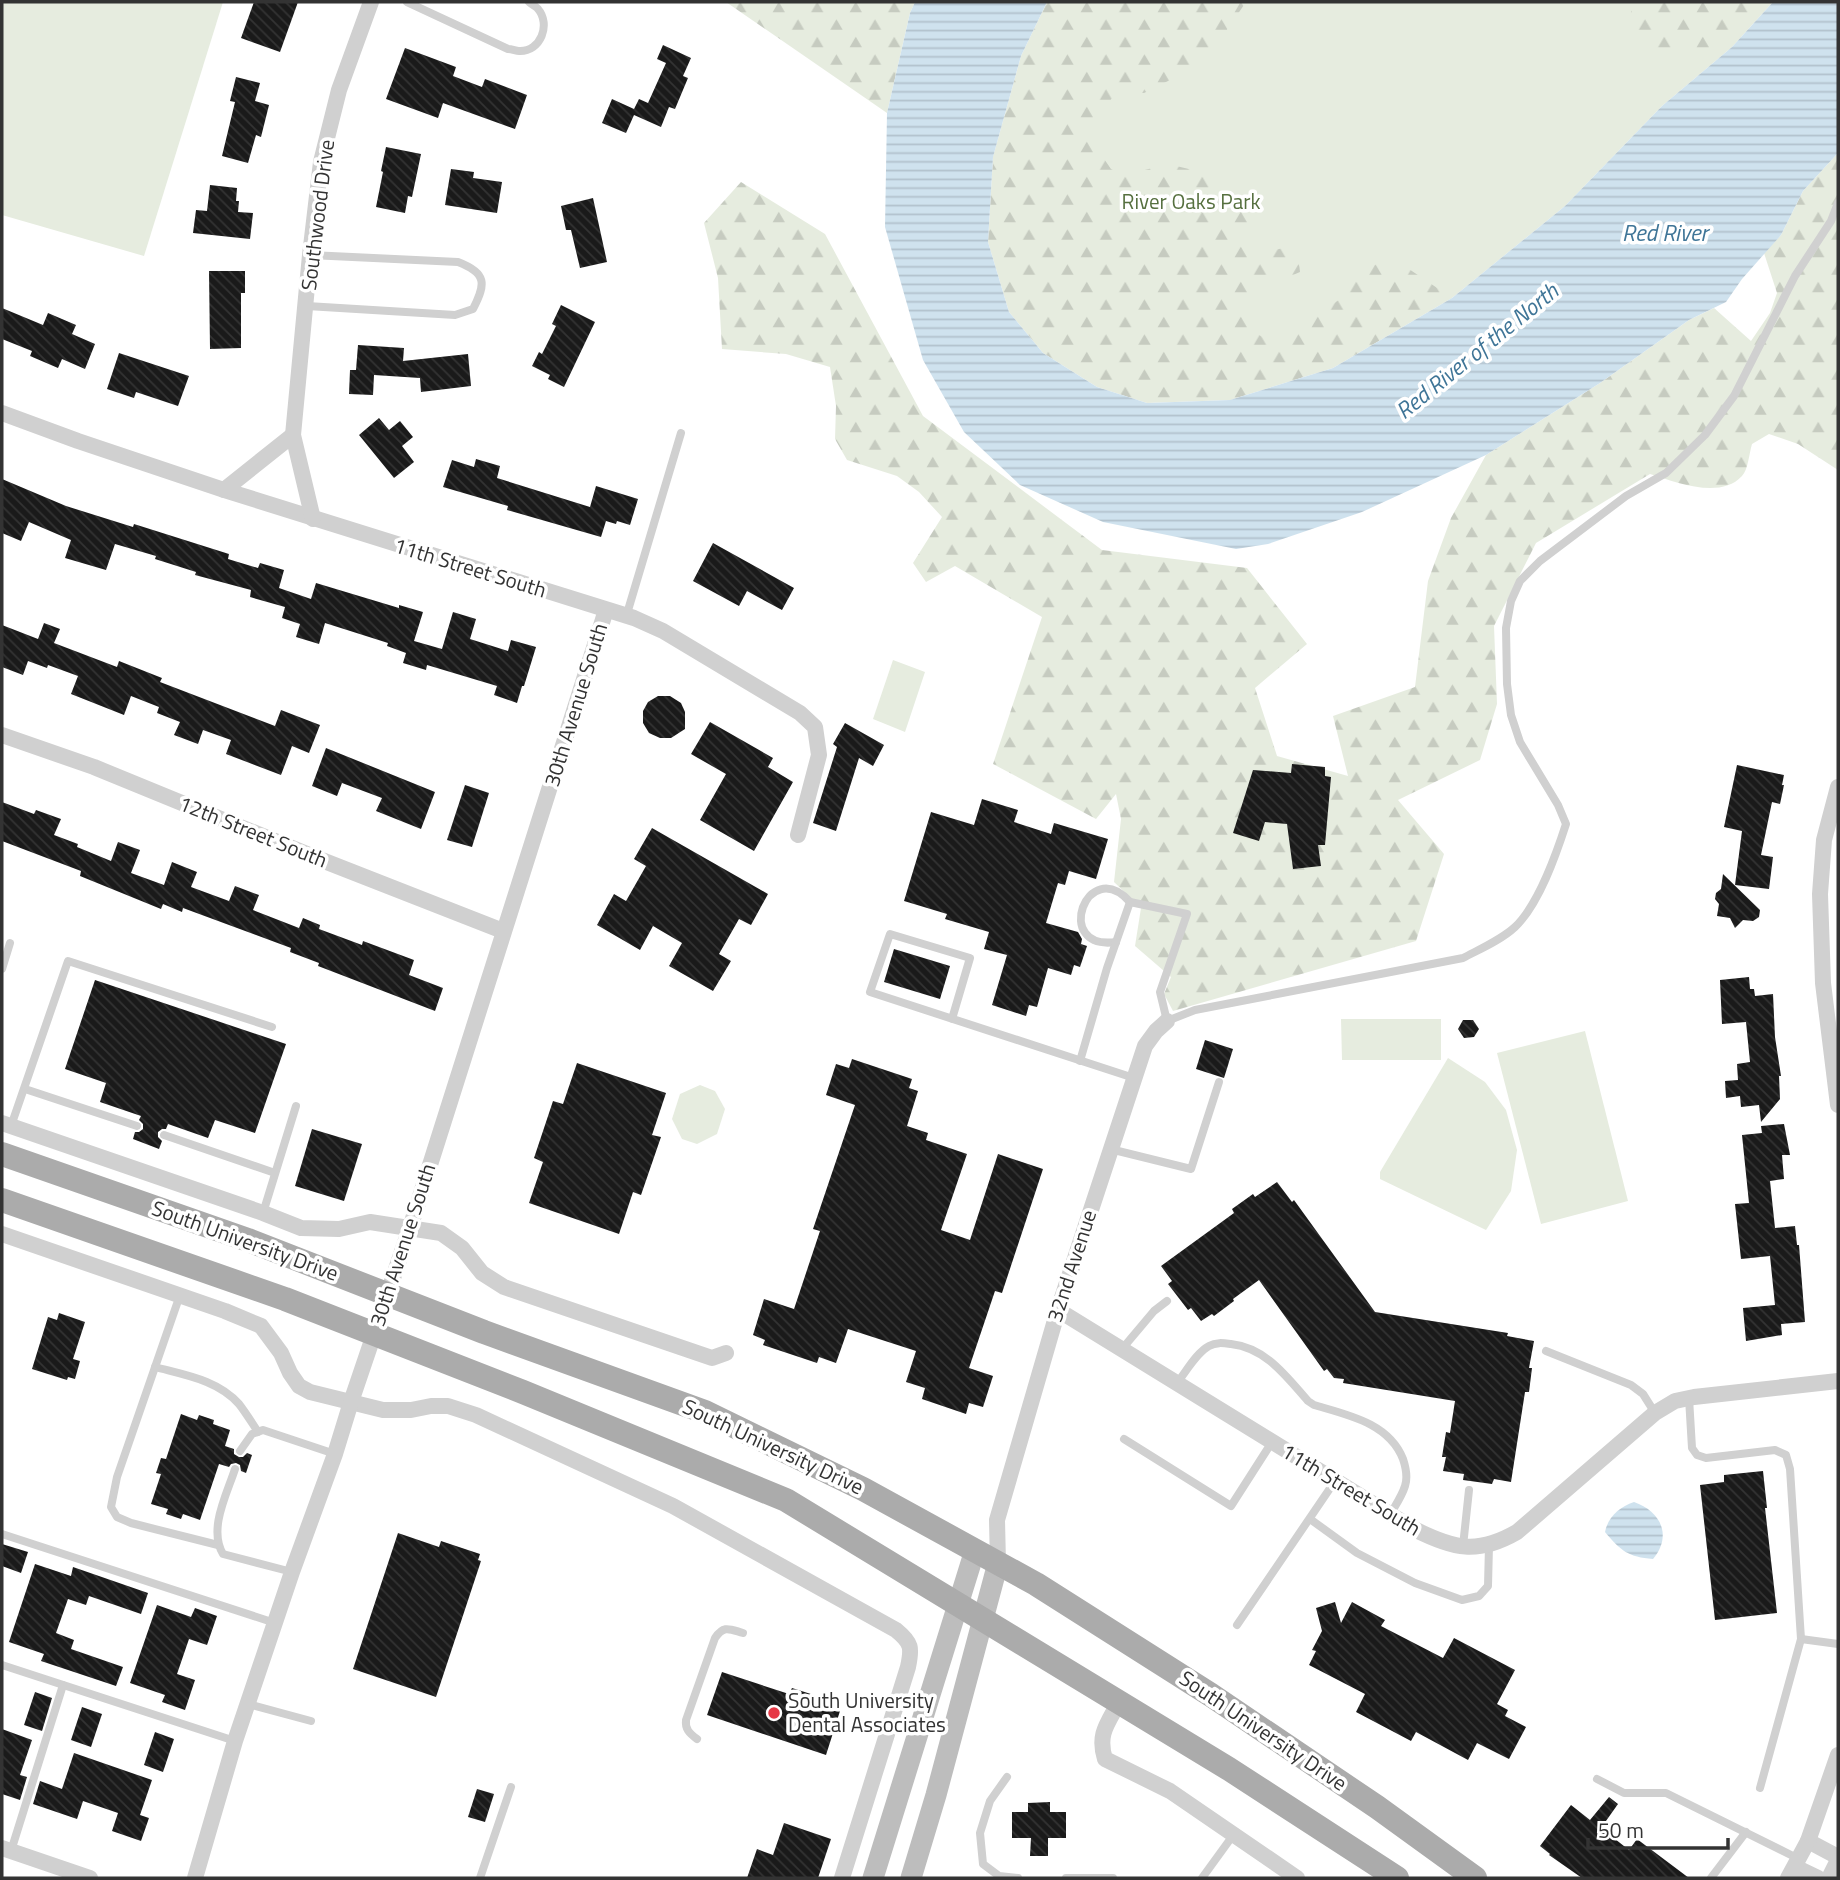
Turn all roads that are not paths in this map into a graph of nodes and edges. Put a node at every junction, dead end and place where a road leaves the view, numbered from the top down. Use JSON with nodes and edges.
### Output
{"nodes":[{"id":1,"x":371,"y":2,"type":"edge"},
{"id":2,"x":407,"y":2,"type":"edge"},
{"id":3,"x":529,"y":2,"type":"edge"},
{"id":4,"x":1838,"y":203,"type":"edge"},
{"id":5,"x":310,"y":255,"type":"junction"},
{"id":6,"x":307,"y":306,"type":"junction"},
{"id":7,"x":2,"y":413,"type":"edge"},
{"id":8,"x":681,"y":433,"type":"dead end"},
{"id":9,"x":293,"y":435,"type":"junction"},
{"id":10,"x":224,"y":491,"type":"junction"},
{"id":11,"x":313,"y":519,"type":"junction"},
{"id":12,"x":606,"y":610,"type":"junction"},
{"id":13,"x":626,"y":617,"type":"junction"},
{"id":14,"x":2,"y":735,"type":"edge"},
{"id":15,"x":1838,"y":787,"type":"edge"},
{"id":16,"x":798,"y":835,"type":"dead end"},
{"id":17,"x":1130,"y":902,"type":"junction"},
{"id":18,"x":503,"y":931,"type":"junction"},
{"id":19,"x":1115,"y":942,"type":"junction"},
{"id":20,"x":10,"y":943,"type":"dead end"},
{"id":21,"x":2,"y":969,"type":"edge"},
{"id":22,"x":951,"y":1019,"type":"junction"},
{"id":23,"x":1167,"y":1021,"type":"junction"},
{"id":24,"x":272,"y":1027,"type":"dead end"},
{"id":25,"x":1080,"y":1061,"type":"junction"},
{"id":26,"x":1133,"y":1078,"type":"junction"},
{"id":27,"x":1219,"y":1082,"type":"dead end"},
{"id":28,"x":24,"y":1089,"type":"junction"},
{"id":29,"x":1838,"y":1097,"type":"edge"},
{"id":30,"x":1838,"y":1105,"type":"edge"},
{"id":31,"x":296,"y":1106,"type":"dead end"},
{"id":32,"x":7,"y":1124,"type":"edge"},
{"id":33,"x":137,"y":1126,"type":"dead end"},
{"id":34,"x":164,"y":1135,"type":"dead end"},
{"id":35,"x":1110,"y":1149,"type":"junction"},
{"id":36,"x":2,"y":1154,"type":"edge"},
{"id":37,"x":275,"y":1173,"type":"junction"},
{"id":38,"x":2,"y":1200,"type":"edge"},
{"id":39,"x":263,"y":1213,"type":"junction"},
{"id":40,"x":410,"y":1228,"type":"junction"},
{"id":41,"x":2,"y":1234,"type":"edge"},
{"id":42,"x":388,"y":1294,"type":"junction"},
{"id":43,"x":180,"y":1295,"type":"junction"},
{"id":44,"x":1167,"y":1301,"type":"dead end"},
{"id":45,"x":1058,"y":1310,"type":"junction"},
{"id":46,"x":374,"y":1334,"type":"junction"},
{"id":47,"x":1122,"y":1349,"type":"junction"},
{"id":48,"x":1546,"y":1351,"type":"dead end"},
{"id":49,"x":726,"y":1353,"type":"dead end"},
{"id":50,"x":155,"y":1367,"type":"junction"},
{"id":51,"x":1838,"y":1381,"type":"edge"},
{"id":52,"x":1177,"y":1384,"type":"junction"},
{"id":53,"x":1689,"y":1398,"type":"junction"},
{"id":54,"x":351,"y":1402,"type":"junction"},
{"id":55,"x":1656,"y":1413,"type":"junction"},
{"id":56,"x":258,"y":1432,"type":"junction"},
{"id":57,"x":1124,"y":1439,"type":"dead end"},
{"id":58,"x":1272,"y":1442,"type":"junction"},
{"id":59,"x":240,"y":1451,"type":"dead end"},
{"id":60,"x":335,"y":1454,"type":"junction"},
{"id":61,"x":235,"y":1469,"type":"dead end"},
{"id":62,"x":1335,"y":1481,"type":"junction"},
{"id":63,"x":1469,"y":1490,"type":"dead end"},
{"id":64,"x":1390,"y":1515,"type":"junction"},
{"id":65,"x":1310,"y":1519,"type":"junction"},
{"id":66,"x":997,"y":1520,"type":"junction"},
{"id":67,"x":2,"y":1534,"type":"edge"},
{"id":68,"x":218,"y":1545,"type":"junction"},
{"id":69,"x":1489,"y":1545,"type":"junction"},
{"id":70,"x":1464,"y":1546,"type":"junction"},
{"id":71,"x":975,"y":1550,"type":"junction"},
{"id":72,"x":998,"y":1563,"type":"junction"},
{"id":73,"x":292,"y":1572,"type":"junction"},
{"id":74,"x":958,"y":1604,"type":"junction"},
{"id":75,"x":983,"y":1619,"type":"junction"},
{"id":76,"x":275,"y":1623,"type":"junction"},
{"id":77,"x":1237,"y":1625,"type":"dead end"},
{"id":78,"x":743,"y":1633,"type":"dead end"},
{"id":79,"x":1801,"y":1639,"type":"junction"},
{"id":80,"x":1838,"y":1644,"type":"edge"},
{"id":81,"x":2,"y":1665,"type":"edge"},
{"id":82,"x":63,"y":1685,"type":"junction"},
{"id":83,"x":1119,"y":1702,"type":"junction"},
{"id":84,"x":248,"y":1704,"type":"junction"},
{"id":85,"x":311,"y":1721,"type":"dead end"},
{"id":86,"x":696,"y":1739,"type":"dead end"},
{"id":87,"x":235,"y":1741,"type":"junction"},
{"id":88,"x":1838,"y":1755,"type":"edge"},
{"id":89,"x":1007,"y":1777,"type":"dead end"},
{"id":90,"x":1597,"y":1779,"type":"dead end"},
{"id":91,"x":511,"y":1787,"type":"dead end"},
{"id":92,"x":1760,"y":1788,"type":"dead end"},
{"id":93,"x":1746,"y":1832,"type":"junction"},
{"id":94,"x":1234,"y":1834,"type":"junction"},
{"id":95,"x":1808,"y":1841,"type":"junction"},
{"id":96,"x":6,"y":1850,"type":"edge"},
{"id":97,"x":1838,"y":1858,"type":"edge"},
{"id":98,"x":1794,"y":1868,"type":"edge"},
{"id":99,"x":90,"y":1878,"type":"edge"},
{"id":100,"x":195,"y":1878,"type":"edge"},
{"id":101,"x":480,"y":1878,"type":"edge"},
{"id":102,"x":842,"y":1878,"type":"edge"},
{"id":103,"x":873,"y":1878,"type":"edge"},
{"id":104,"x":911,"y":1878,"type":"edge"},
{"id":105,"x":1018,"y":1878,"type":"edge"},
{"id":106,"x":1066,"y":1878,"type":"edge"},
{"id":107,"x":1113,"y":1878,"type":"edge"},
{"id":108,"x":1202,"y":1878,"type":"edge"},
{"id":109,"x":1297,"y":1878,"type":"edge"},
{"id":110,"x":1397,"y":1878,"type":"edge"},
{"id":111,"x":1475,"y":1878,"type":"edge"},
{"id":112,"x":1710,"y":1878,"type":"edge"},
{"id":113,"x":1818,"y":1878,"type":"edge"},
{"id":114,"x":1829,"y":1878,"type":"edge"}],
"edges":[{"from":1,"to":5,"type":"street","name":"Southwood Drive"},
{"from":2,"to":3,"type":"lane"},
{"from":4,"to":23,"type":"lane"},
{"from":5,"to":6,"type":"street","name":"Southwood Drive"},
{"from":5,"to":6,"type":"lane"},
{"from":6,"to":9,"type":"street","name":"Southwood Drive"},
{"from":7,"to":10,"type":"street","name":"11th Street South"},
{"from":8,"to":13,"type":"lane"},
{"from":9,"to":10,"type":"street"},
{"from":9,"to":11,"type":"street","name":"Southwood Drive"},
{"from":10,"to":11,"type":"street","name":"11th Street South"},
{"from":11,"to":12,"type":"street","name":"11th Street South"},
{"from":12,"to":13,"type":"street","name":"11th Street South"},
{"from":12,"to":18,"type":"street","name":"30th Avenue South"},
{"from":13,"to":16,"type":"street","name":"11th Street South"},
{"from":14,"to":18,"type":"street","name":"12th Street South"},
{"from":15,"to":29,"type":"street"},
{"from":17,"to":19,"type":"lane"},
{"from":17,"to":19,"type":"lane"},
{"from":17,"to":23,"type":"lane"},
{"from":18,"to":40,"type":"street","name":"30th Avenue South"},
{"from":19,"to":25,"type":"lane"},
{"from":20,"to":21,"type":"lane"},
{"from":22,"to":22,"type":"lane"},
{"from":22,"to":25,"type":"lane"},
{"from":23,"to":26,"type":"street","name":"32nd Avenue"},
{"from":24,"to":28,"type":"lane"},
{"from":25,"to":26,"type":"lane"},
{"from":26,"to":35,"type":"street","name":"32nd Avenue"},
{"from":27,"to":35,"type":"lane"},
{"from":28,"to":32,"type":"lane"},
{"from":28,"to":33,"type":"lane"},
{"from":29,"to":30,"type":"street"},
{"from":31,"to":37,"type":"lane"},
{"from":32,"to":39,"type":"street"},
{"from":34,"to":37,"type":"lane"},
{"from":35,"to":45,"type":"street","name":"32nd Avenue"},
{"from":36,"to":42,"type":"main road","name":"South University Drive"},
{"from":37,"to":39,"type":"lane"},
{"from":38,"to":46,"type":"main road","name":"South University Drive"},
{"from":39,"to":40,"type":"street"},
{"from":40,"to":42,"type":"street","name":"30th Avenue South"},
{"from":40,"to":49,"type":"street"},
{"from":41,"to":43,"type":"street"},
{"from":42,"to":46,"type":"street","name":"30th Avenue South"},
{"from":42,"to":71,"type":"main road","name":"South University Drive"},
{"from":43,"to":50,"type":"lane"},
{"from":43,"to":54,"type":"street"},
{"from":44,"to":47,"type":"lane"},
{"from":45,"to":47,"type":"street","name":"11th Street South"},
{"from":45,"to":66,"type":"street","name":"32nd Avenue"},
{"from":46,"to":54,"type":"street","name":"30th Avenue South"},
{"from":46,"to":74,"type":"main road","name":"South University Drive"},
{"from":47,"to":52,"type":"street","name":"11th Street South"},
{"from":48,"to":55,"type":"lane"},
{"from":50,"to":56,"type":"lane"},
{"from":50,"to":68,"type":"lane"},
{"from":51,"to":53,"type":"street","name":"11th Street South"},
{"from":52,"to":58,"type":"street","name":"11th Street South"},
{"from":52,"to":64,"type":"lane"},
{"from":53,"to":55,"type":"street","name":"11th Street South"},
{"from":53,"to":79,"type":"lane"},
{"from":54,"to":60,"type":"street","name":"30th Avenue South"},
{"from":54,"to":102,"type":"street"},
{"from":55,"to":69,"type":"street","name":"11th Street South"},
{"from":56,"to":59,"type":"lane"},
{"from":56,"to":60,"type":"lane"},
{"from":57,"to":58,"type":"lane"},
{"from":58,"to":62,"type":"street","name":"11th Street South"},
{"from":60,"to":73,"type":"street","name":"30th Avenue South"},
{"from":61,"to":68,"type":"lane"},
{"from":62,"to":64,"type":"street","name":"11th Street South"},
{"from":62,"to":65,"type":"lane"},
{"from":63,"to":70,"type":"lane"},
{"from":64,"to":70,"type":"street","name":"11th Street South"},
{"from":65,"to":69,"type":"lane"},
{"from":65,"to":77,"type":"lane"},
{"from":66,"to":71,"type":"street","name":"32nd Avenue"},
{"from":66,"to":72,"type":"street","name":"32nd Avenue"},
{"from":67,"to":76,"type":"lane"},
{"from":68,"to":73,"type":"lane"},
{"from":69,"to":70,"type":"street","name":"11th Street South"},
{"from":71,"to":72,"type":"main road","name":"South University Drive"},
{"from":71,"to":74,"type":"main road","name":"32nd Avenue"},
{"from":72,"to":75,"type":"main road","name":"32nd Avenue"},
{"from":72,"to":111,"type":"main road","name":"South University Drive"},
{"from":73,"to":76,"type":"street","name":"30th Avenue South"},
{"from":74,"to":75,"type":"main road","name":"South University Drive"},
{"from":74,"to":103,"type":"main road","name":"32nd Avenue"},
{"from":75,"to":83,"type":"main road","name":"South University Drive"},
{"from":75,"to":104,"type":"main road","name":"32nd Avenue"},
{"from":76,"to":84,"type":"street","name":"30th Avenue South"},
{"from":78,"to":86,"type":"lane"},
{"from":79,"to":80,"type":"lane"},
{"from":79,"to":92,"type":"lane"},
{"from":81,"to":82,"type":"lane"},
{"from":82,"to":87,"type":"lane"},
{"from":82,"to":96,"type":"lane"},
{"from":83,"to":94,"type":"street"},
{"from":83,"to":110,"type":"main road","name":"South University Drive"},
{"from":84,"to":85,"type":"lane"},
{"from":84,"to":87,"type":"street","name":"30th Avenue South"},
{"from":87,"to":100,"type":"street","name":"30th Avenue South"},
{"from":88,"to":95,"type":"street"},
{"from":89,"to":105,"type":"lane"},
{"from":90,"to":93,"type":"lane"},
{"from":91,"to":101,"type":"lane"},
{"from":93,"to":98,"type":"lane"},
{"from":93,"to":112,"type":"lane"},
{"from":94,"to":108,"type":"lane"},
{"from":94,"to":109,"type":"street"},
{"from":95,"to":97,"type":"street"},
{"from":95,"to":98,"type":"street"},
{"from":96,"to":99,"type":"street"},
{"from":97,"to":114,"type":"street"},
{"from":98,"to":113,"type":"street"},
{"from":106,"to":107,"type":"lane"}]}
